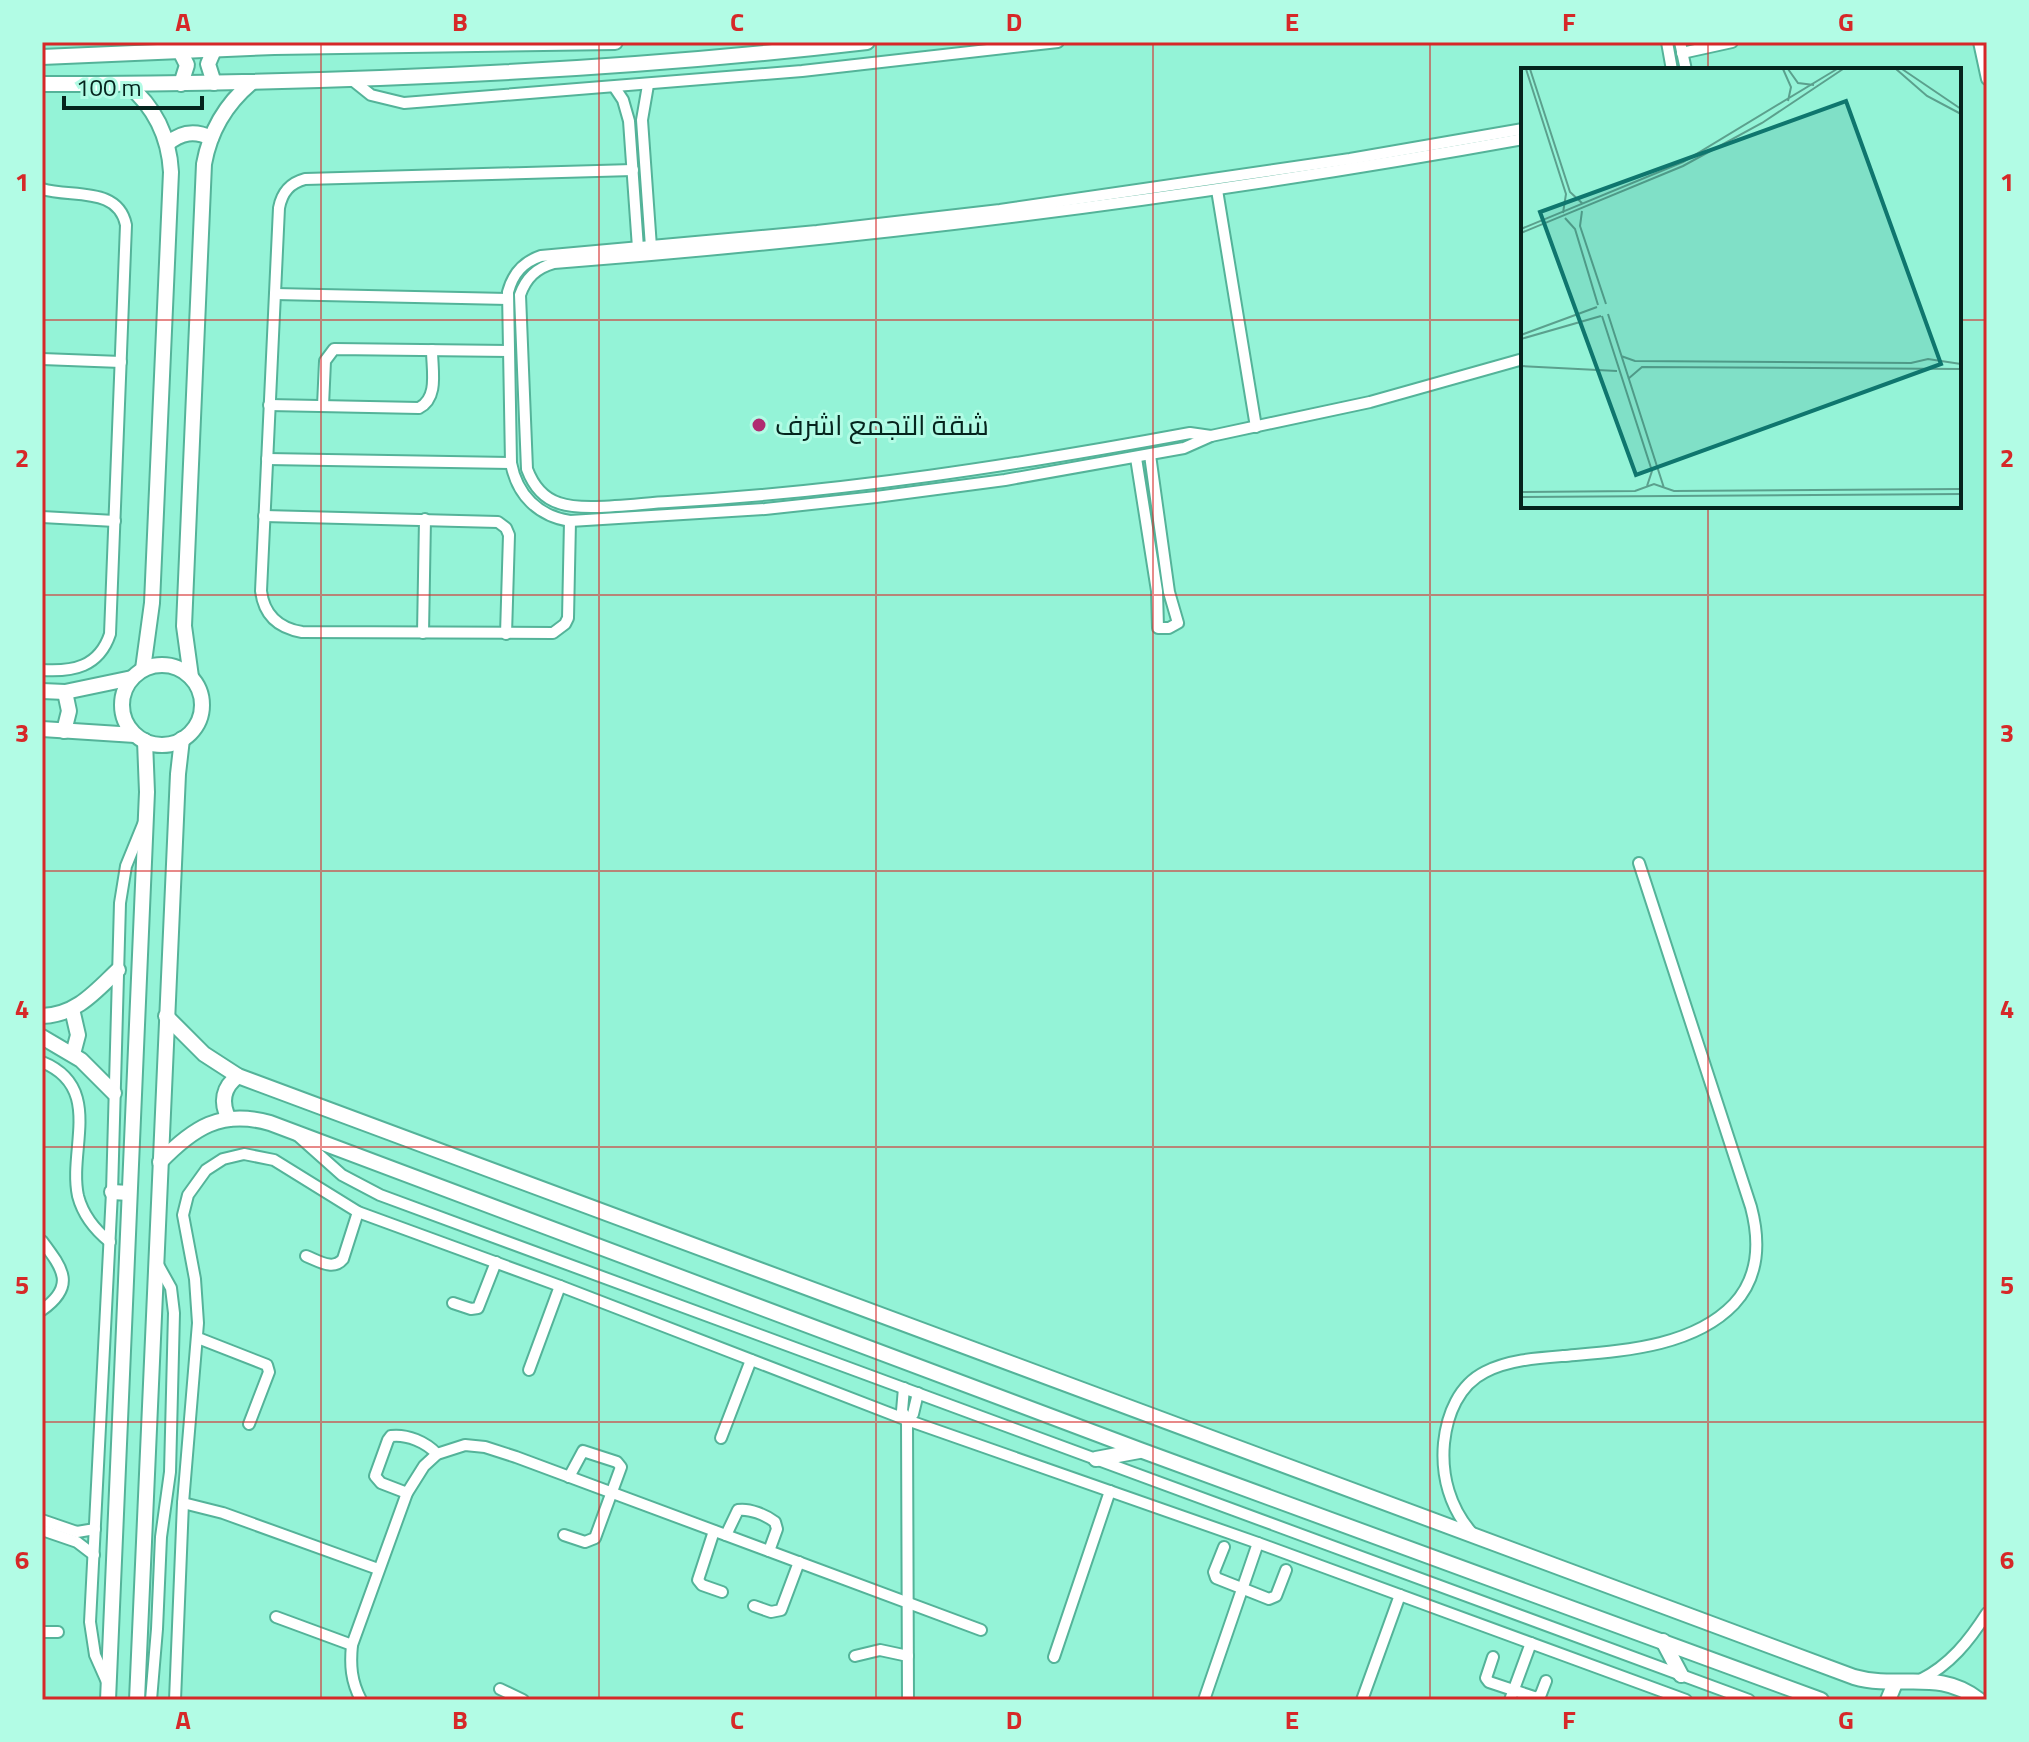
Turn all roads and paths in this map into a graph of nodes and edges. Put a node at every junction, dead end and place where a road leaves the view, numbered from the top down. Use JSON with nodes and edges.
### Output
{"nodes":[{"id":1,"x":141,"y":42,"type":"edge"},
{"id":2,"x":615,"y":42,"type":"edge"},
{"id":3,"x":867,"y":42,"type":"edge"},
{"id":4,"x":1058,"y":42,"type":"edge"},
{"id":5,"x":1667,"y":42,"type":"edge"},
{"id":6,"x":1732,"y":42,"type":"edge"},
{"id":7,"x":1983,"y":42,"type":"edge"},
{"id":8,"x":446,"y":43,"type":"edge"},
{"id":9,"x":368,"y":44,"type":"edge"},
{"id":10,"x":272,"y":45,"type":"edge"},
{"id":11,"x":1681,"y":47,"type":"edge"},
{"id":12,"x":214,"y":50,"type":"junction"},
{"id":13,"x":180,"y":51,"type":"junction"},
{"id":14,"x":130,"y":54,"type":"junction"},
{"id":15,"x":1985,"y":56,"type":"edge"},
{"id":16,"x":42,"y":57,"type":"edge"},
{"id":17,"x":1672,"y":68,"type":"edge"},
{"id":18,"x":1686,"y":68,"type":"edge"},
{"id":19,"x":351,"y":79,"type":"junction"},
{"id":20,"x":1987,"y":79,"type":"edge"},
{"id":21,"x":214,"y":83,"type":"junction"},
{"id":22,"x":251,"y":83,"type":"junction"},
{"id":23,"x":42,"y":84,"type":"edge"},
{"id":24,"x":127,"y":84,"type":"junction"},
{"id":25,"x":181,"y":84,"type":"junction"},
{"id":26,"x":648,"y":85,"type":"junction"},
{"id":27,"x":615,"y":88,"type":"junction"},
{"id":28,"x":642,"y":113,"type":"junction"},
{"id":29,"x":628,"y":114,"type":"junction"},
{"id":30,"x":1521,"y":129,"type":"edge"},
{"id":31,"x":211,"y":138,"type":"junction"},
{"id":32,"x":1521,"y":139,"type":"edge"},
{"id":33,"x":167,"y":144,"type":"junction"},
{"id":34,"x":644,"y":148,"type":"junction"},
{"id":35,"x":632,"y":150,"type":"junction"},
{"id":36,"x":1351,"y":164,"type":"junction"},
{"id":37,"x":633,"y":170,"type":"junction"},
{"id":38,"x":42,"y":189,"type":"edge"},
{"id":39,"x":1217,"y":190,"type":"junction"},
{"id":40,"x":1124,"y":199,"type":"junction"},
{"id":41,"x":1001,"y":215,"type":"junction"},
{"id":42,"x":651,"y":247,"type":"junction"},
{"id":43,"x":636,"y":251,"type":"junction"},
{"id":44,"x":275,"y":294,"type":"junction"},
{"id":45,"x":508,"y":299,"type":"junction"},
{"id":46,"x":432,"y":350,"type":"junction"},
{"id":47,"x":509,"y":351,"type":"junction"},
{"id":48,"x":42,"y":359,"type":"edge"},
{"id":49,"x":1521,"y":360,"type":"edge"},
{"id":50,"x":121,"y":362,"type":"junction"},
{"id":51,"x":269,"y":405,"type":"junction"},
{"id":52,"x":323,"y":406,"type":"junction"},
{"id":53,"x":1256,"y":427,"type":"junction"},
{"id":54,"x":1211,"y":436,"type":"junction"},
{"id":55,"x":1150,"y":455,"type":"junction"},
{"id":56,"x":1068,"y":456,"type":"junction"},
{"id":57,"x":1136,"y":458,"type":"junction"},
{"id":58,"x":267,"y":459,"type":"junction"},
{"id":59,"x":511,"y":463,"type":"junction"},
{"id":60,"x":1071,"y":470,"type":"junction"},
{"id":61,"x":874,"y":484,"type":"junction"},
{"id":62,"x":876,"y":497,"type":"junction"},
{"id":63,"x":628,"y":504,"type":"junction"},
{"id":64,"x":264,"y":516,"type":"junction"},
{"id":65,"x":42,"y":517,"type":"edge"},
{"id":66,"x":628,"y":517,"type":"junction"},
{"id":67,"x":425,"y":519,"type":"junction"},
{"id":68,"x":115,"y":521,"type":"junction"},
{"id":69,"x":570,"y":521,"type":"junction"},
{"id":70,"x":423,"y":633,"type":"junction"},
{"id":71,"x":506,"y":634,"type":"junction"},
{"id":72,"x":42,"y":670,"type":"edge"},
{"id":73,"x":137,"y":673,"type":"junction"},
{"id":74,"x":191,"y":677,"type":"junction"},
{"id":75,"x":42,"y":691,"type":"edge"},
{"id":76,"x":65,"y":692,"type":"junction"},
{"id":77,"x":42,"y":729,"type":"edge"},
{"id":78,"x":64,"y":731,"type":"junction"},
{"id":79,"x":140,"y":738,"type":"junction"},
{"id":80,"x":182,"y":739,"type":"junction"},
{"id":81,"x":145,"y":820,"type":"junction"},
{"id":82,"x":1639,"y":863,"type":"dead end"},
{"id":83,"x":118,"y":970,"type":"junction"},
{"id":84,"x":72,"y":1009,"type":"junction"},
{"id":85,"x":42,"y":1016,"type":"edge"},
{"id":86,"x":166,"y":1016,"type":"junction"},
{"id":87,"x":42,"y":1037,"type":"edge"},
{"id":88,"x":73,"y":1054,"type":"junction"},
{"id":89,"x":42,"y":1062,"type":"edge"},
{"id":90,"x":238,"y":1076,"type":"junction"},
{"id":91,"x":114,"y":1093,"type":"junction"},
{"id":92,"x":229,"y":1119,"type":"junction"},
{"id":93,"x":295,"y":1132,"type":"junction"},
{"id":94,"x":160,"y":1162,"type":"junction"},
{"id":95,"x":112,"y":1192,"type":"junction"},
{"id":96,"x":129,"y":1193,"type":"junction"},
{"id":97,"x":358,"y":1212,"type":"junction"},
{"id":98,"x":42,"y":1241,"type":"edge"},
{"id":99,"x":110,"y":1242,"type":"junction"},
{"id":100,"x":306,"y":1256,"type":"dead end"},
{"id":101,"x":155,"y":1260,"type":"junction"},
{"id":102,"x":496,"y":1262,"type":"junction"},
{"id":103,"x":560,"y":1286,"type":"junction"},
{"id":104,"x":453,"y":1303,"type":"dead end"},
{"id":105,"x":42,"y":1310,"type":"edge"},
{"id":106,"x":198,"y":1338,"type":"junction"},
{"id":107,"x":751,"y":1360,"type":"junction"},
{"id":108,"x":529,"y":1370,"type":"dead end"},
{"id":109,"x":904,"y":1388,"type":"junction"},
{"id":110,"x":918,"y":1393,"type":"junction"},
{"id":111,"x":907,"y":1420,"type":"junction"},
{"id":112,"x":249,"y":1424,"type":"dead end"},
{"id":113,"x":721,"y":1438,"type":"dead end"},
{"id":114,"x":1140,"y":1450,"type":"junction"},
{"id":115,"x":437,"y":1454,"type":"junction"},
{"id":116,"x":1096,"y":1459,"type":"junction"},
{"id":117,"x":569,"y":1477,"type":"junction"},
{"id":118,"x":1110,"y":1491,"type":"junction"},
{"id":119,"x":407,"y":1493,"type":"junction"},
{"id":120,"x":612,"y":1493,"type":"junction"},
{"id":121,"x":183,"y":1503,"type":"junction"},
{"id":122,"x":42,"y":1520,"type":"edge"},
{"id":123,"x":95,"y":1529,"type":"junction"},
{"id":124,"x":42,"y":1530,"type":"edge"},
{"id":125,"x":714,"y":1531,"type":"junction"},
{"id":126,"x":564,"y":1535,"type":"dead end"},
{"id":127,"x":726,"y":1535,"type":"junction"},
{"id":128,"x":1473,"y":1535,"type":"junction"},
{"id":129,"x":1258,"y":1543,"type":"junction"},
{"id":130,"x":1224,"y":1547,"type":"dead end"},
{"id":131,"x":769,"y":1551,"type":"junction"},
{"id":132,"x":94,"y":1555,"type":"junction"},
{"id":133,"x":799,"y":1562,"type":"junction"},
{"id":134,"x":378,"y":1569,"type":"junction"},
{"id":135,"x":1286,"y":1570,"type":"dead end"},
{"id":136,"x":1242,"y":1589,"type":"junction"},
{"id":137,"x":722,"y":1592,"type":"dead end"},
{"id":138,"x":1400,"y":1595,"type":"junction"},
{"id":139,"x":908,"y":1603,"type":"junction"},
{"id":140,"x":754,"y":1606,"type":"dead end"},
{"id":141,"x":1987,"y":1613,"type":"edge"},
{"id":142,"x":276,"y":1617,"type":"dead end"},
{"id":143,"x":981,"y":1630,"type":"dead end"},
{"id":144,"x":42,"y":1632,"type":"edge"},
{"id":145,"x":58,"y":1632,"type":"dead end"},
{"id":146,"x":1663,"y":1641,"type":"junction"},
{"id":147,"x":1531,"y":1643,"type":"junction"},
{"id":148,"x":352,"y":1645,"type":"junction"},
{"id":149,"x":855,"y":1656,"type":"dead end"},
{"id":150,"x":908,"y":1656,"type":"junction"},
{"id":151,"x":1054,"y":1657,"type":"dead end"},
{"id":152,"x":1493,"y":1657,"type":"dead end"},
{"id":153,"x":1681,"y":1675,"type":"junction"},
{"id":154,"x":1920,"y":1680,"type":"junction"},
{"id":155,"x":1546,"y":1681,"type":"dead end"},
{"id":156,"x":1895,"y":1683,"type":"junction"},
{"id":157,"x":109,"y":1684,"type":"junction"},
{"id":158,"x":500,"y":1689,"type":"dead end"},
{"id":159,"x":1512,"y":1695,"type":"edge"},
{"id":160,"x":1667,"y":1697,"type":"edge"},
{"id":161,"x":108,"y":1700,"type":"edge"},
{"id":162,"x":137,"y":1700,"type":"edge"},
{"id":163,"x":151,"y":1700,"type":"edge"},
{"id":164,"x":175,"y":1700,"type":"edge"},
{"id":165,"x":361,"y":1700,"type":"edge"},
{"id":166,"x":523,"y":1700,"type":"edge"},
{"id":167,"x":908,"y":1700,"type":"edge"},
{"id":168,"x":1204,"y":1700,"type":"edge"},
{"id":169,"x":1362,"y":1700,"type":"edge"},
{"id":170,"x":1686,"y":1700,"type":"edge"},
{"id":171,"x":1749,"y":1700,"type":"edge"},
{"id":172,"x":1821,"y":1700,"type":"edge"},
{"id":173,"x":1888,"y":1700,"type":"edge"},
{"id":174,"x":1979,"y":1700,"type":"edge"}],
"edges":[{"from":1,"to":14,"type":"street"},
{"from":2,"to":8,"type":"street"},
{"from":3,"to":19,"type":"street"},
{"from":4,"to":26,"type":"street"},
{"from":5,"to":17,"type":"street"},
{"from":6,"to":11,"type":"street"},
{"from":7,"to":15,"type":"street"},
{"from":8,"to":9,"type":"street"},
{"from":9,"to":10,"type":"street"},
{"from":10,"to":12,"type":"street"},
{"from":11,"to":18,"type":"street"},
{"from":12,"to":13,"type":"street"},
{"from":12,"to":21,"type":"street"},
{"from":13,"to":14,"type":"street"},
{"from":13,"to":25,"type":"street"},
{"from":14,"to":16,"type":"street"},
{"from":15,"to":20,"type":"street"},
{"from":19,"to":22,"type":"street"},
{"from":19,"to":27,"type":"street"},
{"from":21,"to":22,"type":"street"},
{"from":21,"to":25,"type":"street"},
{"from":22,"to":31,"type":"street"},
{"from":23,"to":24,"type":"street"},
{"from":24,"to":25,"type":"street"},
{"from":24,"to":33,"type":"street"},
{"from":26,"to":27,"type":"street"},
{"from":26,"to":28,"type":"street"},
{"from":27,"to":29,"type":"street"},
{"from":28,"to":29,"type":"street"},
{"from":28,"to":34,"type":"street"},
{"from":29,"to":35,"type":"street"},
{"from":30,"to":36,"type":"street"},
{"from":31,"to":33,"type":"street"},
{"from":31,"to":74,"type":"street"},
{"from":32,"to":36,"type":"street"},
{"from":33,"to":73,"type":"street"},
{"from":34,"to":35,"type":"street"},
{"from":34,"to":42,"type":"street"},
{"from":35,"to":37,"type":"street"},
{"from":36,"to":39,"type":"street"},
{"from":36,"to":40,"type":"street"},
{"from":37,"to":43,"type":"street"},
{"from":37,"to":44,"type":"street"},
{"from":38,"to":50,"type":"street"},
{"from":39,"to":40,"type":"street"},
{"from":39,"to":53,"type":"street"},
{"from":40,"to":41,"type":"street"},
{"from":41,"to":42,"type":"street"},
{"from":41,"to":43,"type":"street"},
{"from":42,"to":43,"type":"street"},
{"from":43,"to":45,"type":"street"},
{"from":43,"to":63,"type":"street"},
{"from":44,"to":45,"type":"street"},
{"from":44,"to":51,"type":"street"},
{"from":45,"to":47,"type":"street"},
{"from":46,"to":47,"type":"street"},
{"from":46,"to":52,"type":"street"},
{"from":46,"to":52,"type":"street"},
{"from":47,"to":59,"type":"street"},
{"from":48,"to":50,"type":"street"},
{"from":49,"to":53,"type":"street"},
{"from":50,"to":68,"type":"street"},
{"from":51,"to":52,"type":"street"},
{"from":51,"to":58,"type":"street"},
{"from":53,"to":54,"type":"street"},
{"from":54,"to":55,"type":"street"},
{"from":54,"to":56,"type":"street"},
{"from":55,"to":57,"type":"street"},
{"from":55,"to":57,"type":"street"},
{"from":56,"to":60,"type":"street"},
{"from":56,"to":61,"type":"street"},
{"from":57,"to":60,"type":"street"},
{"from":58,"to":59,"type":"street"},
{"from":58,"to":64,"type":"street"},
{"from":59,"to":69,"type":"street"},
{"from":60,"to":62,"type":"street"},
{"from":61,"to":62,"type":"street"},
{"from":61,"to":63,"type":"street"},
{"from":62,"to":66,"type":"street"},
{"from":63,"to":66,"type":"street"},
{"from":64,"to":67,"type":"street"},
{"from":64,"to":70,"type":"street"},
{"from":65,"to":68,"type":"street"},
{"from":66,"to":69,"type":"street"},
{"from":67,"to":70,"type":"street"},
{"from":67,"to":71,"type":"street"},
{"from":68,"to":72,"type":"street"},
{"from":69,"to":71,"type":"street"},
{"from":70,"to":71,"type":"street"},
{"from":73,"to":74,"type":"street"},
{"from":73,"to":76,"type":"street"},
{"from":73,"to":79,"type":"street"},
{"from":74,"to":80,"type":"street"},
{"from":75,"to":76,"type":"street"},
{"from":76,"to":78,"type":"street"},
{"from":77,"to":78,"type":"street"},
{"from":78,"to":79,"type":"street"},
{"from":79,"to":80,"type":"street"},
{"from":79,"to":81,"type":"street"},
{"from":80,"to":86,"type":"street"},
{"from":81,"to":83,"type":"street"},
{"from":81,"to":96,"type":"street"},
{"from":82,"to":128,"type":"street"},
{"from":83,"to":84,"type":"street"},
{"from":83,"to":91,"type":"street"},
{"from":84,"to":85,"type":"street"},
{"from":84,"to":88,"type":"street"},
{"from":86,"to":90,"type":"street"},
{"from":86,"to":94,"type":"street"},
{"from":87,"to":88,"type":"street"},
{"from":88,"to":91,"type":"street"},
{"from":89,"to":99,"type":"street"},
{"from":90,"to":92,"type":"street"},
{"from":90,"to":128,"type":"street"},
{"from":91,"to":95,"type":"street"},
{"from":92,"to":93,"type":"street"},
{"from":92,"to":94,"type":"street"},
{"from":93,"to":109,"type":"street"},
{"from":93,"to":114,"type":"street"},
{"from":94,"to":101,"type":"street"},
{"from":95,"to":96,"type":"street"},
{"from":95,"to":99,"type":"street"},
{"from":96,"to":157,"type":"street"},
{"from":97,"to":100,"type":"street"},
{"from":97,"to":102,"type":"street"},
{"from":97,"to":106,"type":"street"},
{"from":98,"to":105,"type":"street"},
{"from":99,"to":123,"type":"street"},
{"from":101,"to":162,"type":"street"},
{"from":101,"to":163,"type":"street"},
{"from":102,"to":103,"type":"street"},
{"from":102,"to":104,"type":"street"},
{"from":103,"to":107,"type":"street"},
{"from":103,"to":108,"type":"street"},
{"from":106,"to":112,"type":"street"},
{"from":106,"to":121,"type":"street"},
{"from":107,"to":111,"type":"street"},
{"from":107,"to":113,"type":"street"},
{"from":109,"to":110,"type":"street"},
{"from":109,"to":111,"type":"street"},
{"from":110,"to":111,"type":"street"},
{"from":110,"to":116,"type":"street"},
{"from":111,"to":118,"type":"street"},
{"from":111,"to":139,"type":"street"},
{"from":114,"to":116,"type":"street"},
{"from":114,"to":146,"type":"street"},
{"from":115,"to":117,"type":"street"},
{"from":115,"to":119,"type":"street"},
{"from":115,"to":119,"type":"street"},
{"from":116,"to":153,"type":"street"},
{"from":117,"to":120,"type":"street"},
{"from":117,"to":120,"type":"street"},
{"from":118,"to":129,"type":"street"},
{"from":118,"to":151,"type":"street"},
{"from":119,"to":134,"type":"street"},
{"from":120,"to":125,"type":"street"},
{"from":120,"to":126,"type":"street"},
{"from":121,"to":134,"type":"street"},
{"from":121,"to":164,"type":"street"},
{"from":122,"to":123,"type":"street"},
{"from":123,"to":132,"type":"street"},
{"from":124,"to":132,"type":"street"},
{"from":125,"to":127,"type":"street"},
{"from":125,"to":137,"type":"street"},
{"from":127,"to":131,"type":"street"},
{"from":127,"to":131,"type":"street"},
{"from":128,"to":156,"type":"street"},
{"from":129,"to":136,"type":"street"},
{"from":129,"to":138,"type":"street"},
{"from":130,"to":136,"type":"street"},
{"from":131,"to":133,"type":"street"},
{"from":132,"to":157,"type":"street"},
{"from":133,"to":139,"type":"street"},
{"from":133,"to":140,"type":"street"},
{"from":134,"to":148,"type":"street"},
{"from":135,"to":136,"type":"street"},
{"from":136,"to":168,"type":"street"},
{"from":138,"to":147,"type":"street"},
{"from":138,"to":169,"type":"street"},
{"from":139,"to":143,"type":"street"},
{"from":139,"to":150,"type":"street"},
{"from":141,"to":154,"type":"street"},
{"from":142,"to":148,"type":"street"},
{"from":144,"to":145,"type":"street"},
{"from":146,"to":153,"type":"street"},
{"from":146,"to":172,"type":"street"},
{"from":147,"to":159,"type":"street"},
{"from":147,"to":160,"type":"street"},
{"from":148,"to":165,"type":"street"},
{"from":149,"to":150,"type":"street"},
{"from":150,"to":167,"type":"street"},
{"from":152,"to":159,"type":"street"},
{"from":153,"to":171,"type":"street"},
{"from":154,"to":156,"type":"street"},
{"from":154,"to":174,"type":"street"},
{"from":155,"to":159,"type":"street"},
{"from":156,"to":173,"type":"street"},
{"from":157,"to":161,"type":"street"},
{"from":158,"to":166,"type":"street"},
{"from":160,"to":170,"type":"street"}]}
